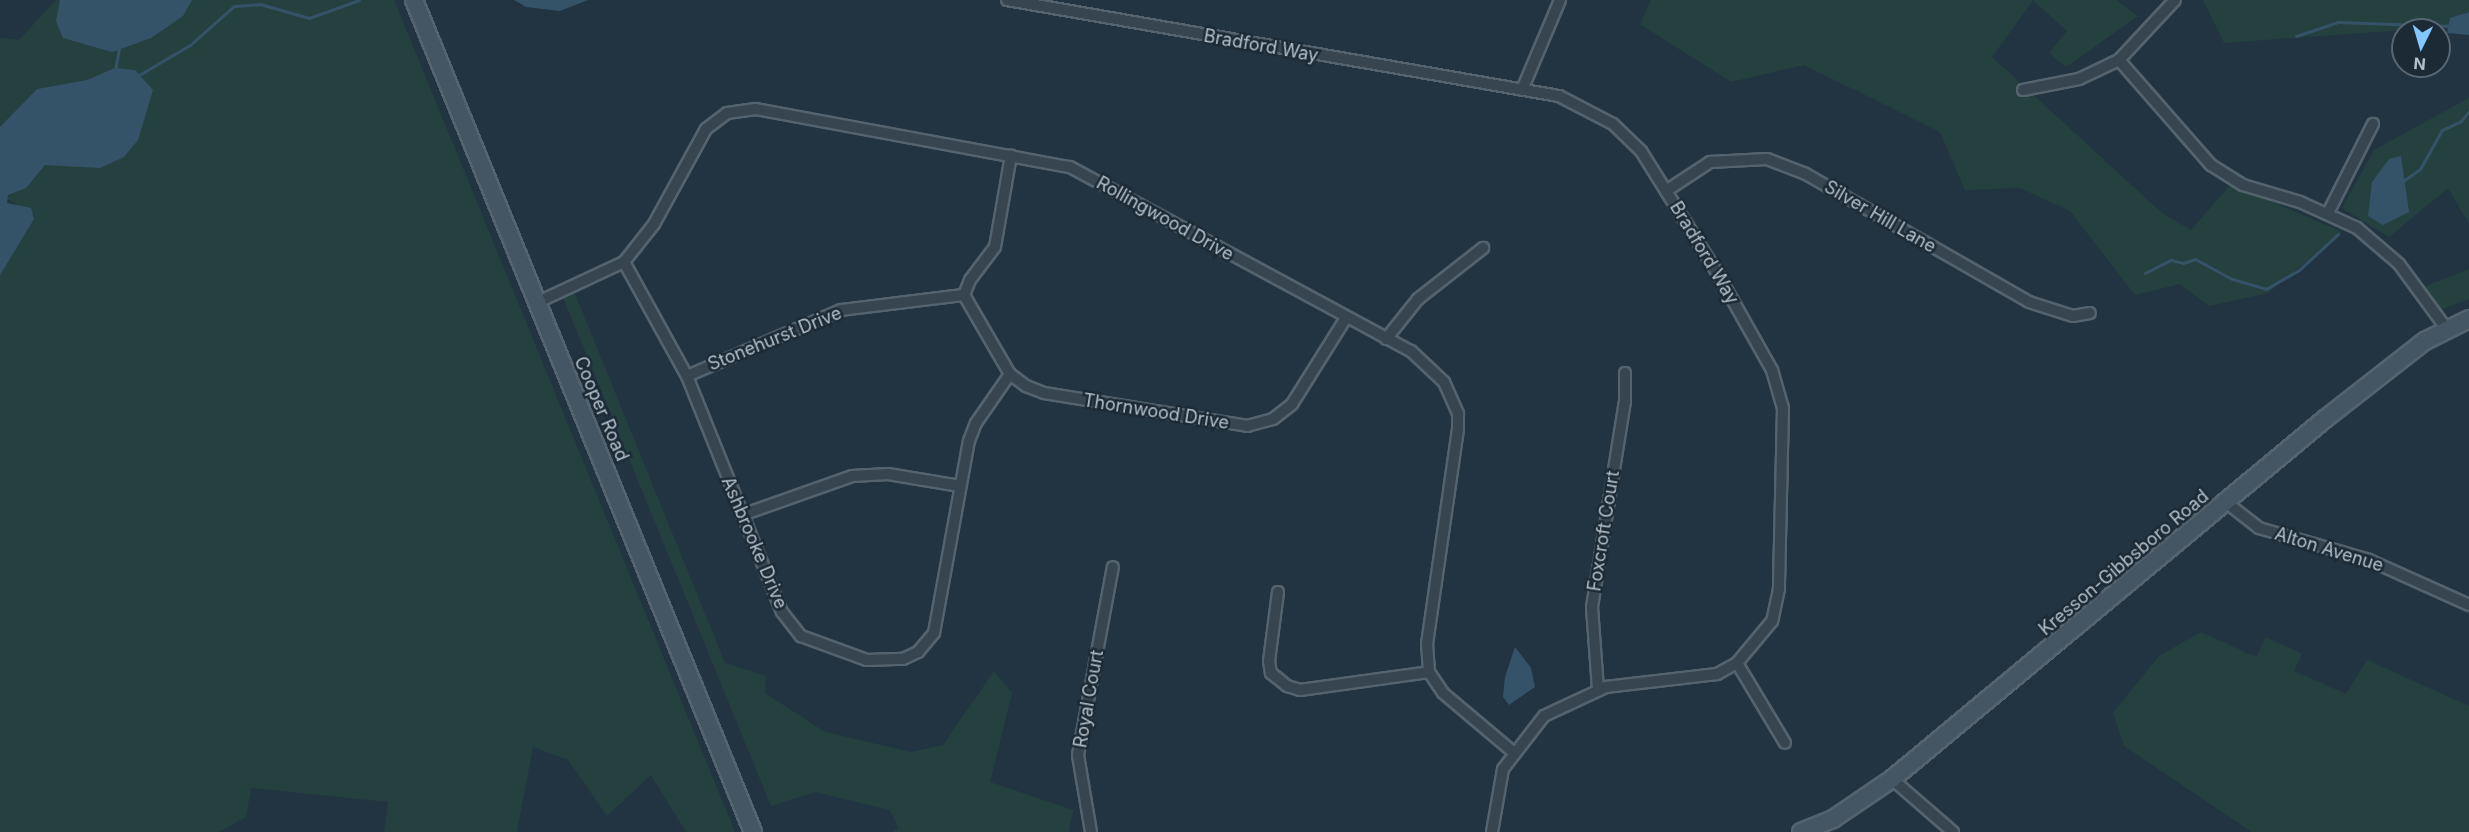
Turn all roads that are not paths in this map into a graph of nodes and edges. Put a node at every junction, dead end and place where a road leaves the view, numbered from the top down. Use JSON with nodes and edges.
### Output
{"nodes":[{"id":1,"x":414,"y":0,"type":"edge"},
{"id":2,"x":1007,"y":0,"type":"edge"},
{"id":3,"x":1560,"y":0,"type":"edge"},
{"id":4,"x":2175,"y":0,"type":"edge"},
{"id":5,"x":2119,"y":60,"type":"junction"},
{"id":6,"x":1522,"y":90,"type":"junction"},
{"id":7,"x":2023,"y":90,"type":"dead end"},
{"id":8,"x":2373,"y":124,"type":"dead end"},
{"id":9,"x":1011,"y":155,"type":"junction"},
{"id":10,"x":1666,"y":191,"type":"junction"},
{"id":11,"x":2328,"y":213,"type":"junction"},
{"id":12,"x":1483,"y":248,"type":"dead end"},
{"id":13,"x":624,"y":261,"type":"junction"},
{"id":14,"x":964,"y":295,"type":"junction"},
{"id":15,"x":536,"y":303,"type":"junction"},
{"id":16,"x":2090,"y":313,"type":"dead end"},
{"id":17,"x":1346,"y":318,"type":"junction"},
{"id":18,"x":2469,"y":319,"type":"edge"},
{"id":19,"x":2446,"y":328,"type":"junction"},
{"id":20,"x":1386,"y":339,"type":"junction"},
{"id":21,"x":1625,"y":373,"type":"dead end"},
{"id":22,"x":1010,"y":374,"type":"junction"},
{"id":23,"x":687,"y":376,"type":"junction"},
{"id":24,"x":960,"y":486,"type":"junction"},
{"id":25,"x":2227,"y":503,"type":"junction"},
{"id":26,"x":742,"y":515,"type":"junction"},
{"id":27,"x":1113,"y":567,"type":"dead end"},
{"id":28,"x":1278,"y":592,"type":"dead end"},
{"id":29,"x":2469,"y":605,"type":"edge"},
{"id":30,"x":1737,"y":663,"type":"junction"},
{"id":31,"x":1429,"y":672,"type":"junction"},
{"id":32,"x":1598,"y":689,"type":"junction"},
{"id":33,"x":1785,"y":743,"type":"dead end"},
{"id":34,"x":1514,"y":752,"type":"junction"},
{"id":35,"x":1892,"y":779,"type":"junction"},
{"id":36,"x":753,"y":832,"type":"edge"},
{"id":37,"x":1091,"y":832,"type":"edge"},
{"id":38,"x":1492,"y":832,"type":"edge"},
{"id":39,"x":1801,"y":832,"type":"edge"},
{"id":40,"x":1953,"y":832,"type":"edge"}],
"edges":[{"from":1,"to":15,"type":"street","name":"Cooper Road"},
{"from":2,"to":6,"type":"street","name":"Bradford Way"},
{"from":3,"to":6,"type":"street"},
{"from":4,"to":5,"type":"street"},
{"from":5,"to":7,"type":"street"},
{"from":5,"to":11,"type":"street"},
{"from":6,"to":10,"type":"street","name":"Bradford Way"},
{"from":8,"to":11,"type":"street"},
{"from":9,"to":13,"type":"street","name":"Rollingwood Drive"},
{"from":9,"to":14,"type":"street"},
{"from":9,"to":17,"type":"street","name":"Rollingwood Drive"},
{"from":10,"to":16,"type":"street","name":"Silver Hill Lane"},
{"from":10,"to":30,"type":"street","name":"Bradford Way"},
{"from":11,"to":19,"type":"street"},
{"from":12,"to":20,"type":"street"},
{"from":13,"to":15,"type":"street","name":"Rollingwood Drive"},
{"from":13,"to":23,"type":"street","name":"Ashbrooke Drive"},
{"from":14,"to":22,"type":"street"},
{"from":14,"to":23,"type":"street","name":"Stonehurst Drive"},
{"from":15,"to":36,"type":"street","name":"Cooper Road"},
{"from":17,"to":20,"type":"street","name":"Rollingwood Drive"},
{"from":17,"to":22,"type":"street","name":"Thornwood Drive"},
{"from":18,"to":19,"type":"street","name":"Kresson-Gibbsboro Road"},
{"from":19,"to":25,"type":"street","name":"Kresson-Gibbsboro Road"},
{"from":20,"to":31,"type":"street","name":"Rollingwood Drive"},
{"from":21,"to":32,"type":"street","name":"Foxcroft Court"},
{"from":22,"to":24,"type":"street","name":"Ashbrooke Drive"},
{"from":23,"to":26,"type":"street","name":"Ashbrooke Drive"},
{"from":24,"to":26,"type":"street"},
{"from":24,"to":26,"type":"street","name":"Ashbrooke Drive"},
{"from":25,"to":29,"type":"street","name":"Alton Avenue"},
{"from":25,"to":35,"type":"street","name":"Kresson-Gibbsboro Road"},
{"from":27,"to":37,"type":"street","name":"Royal Court"},
{"from":28,"to":31,"type":"street"},
{"from":30,"to":32,"type":"street","name":"Bradford Way"},
{"from":30,"to":33,"type":"street"},
{"from":31,"to":34,"type":"street"},
{"from":32,"to":34,"type":"street","name":"Bradford Way"},
{"from":34,"to":38,"type":"street","name":"Bradford Way"},
{"from":35,"to":39,"type":"street","name":"Kresson-Gibbsboro Road"},
{"from":35,"to":40,"type":"street"}]}
